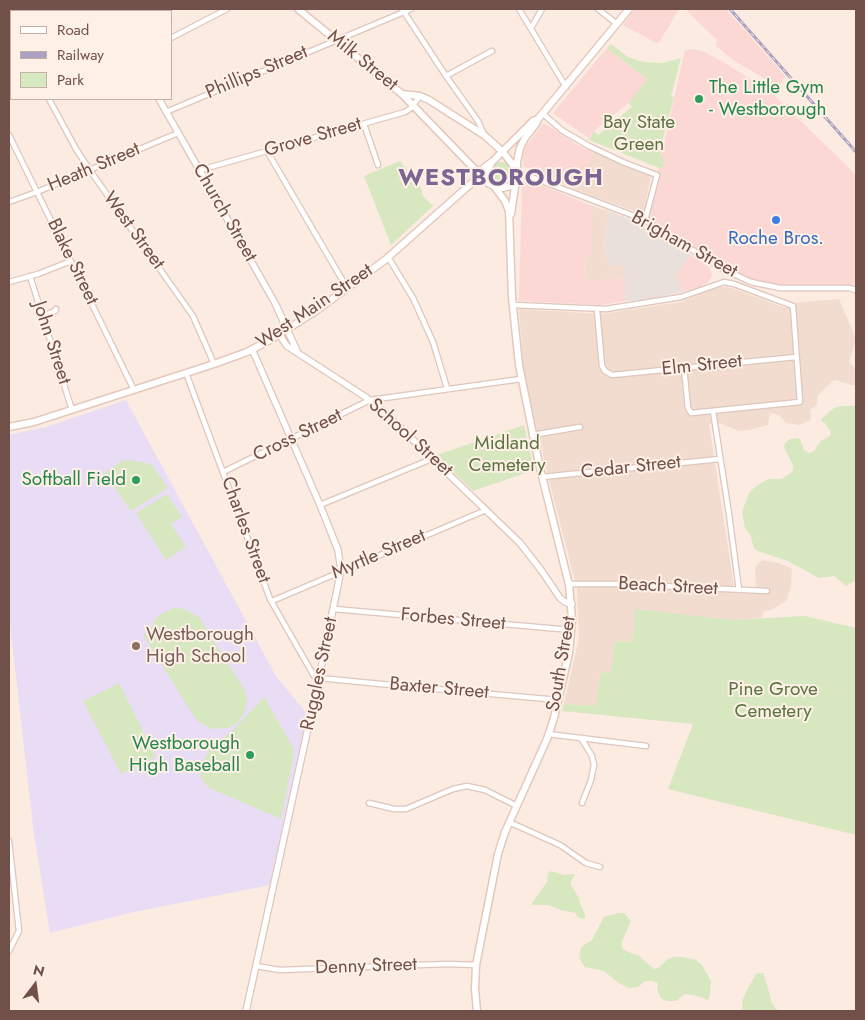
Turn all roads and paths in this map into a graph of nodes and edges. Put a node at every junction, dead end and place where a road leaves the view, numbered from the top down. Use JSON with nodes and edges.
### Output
{"nodes":[{"id":1,"x":113,"y":9,"type":"edge"},
{"id":2,"x":227,"y":9,"type":"edge"},
{"id":3,"x":298,"y":9,"type":"edge"},
{"id":4,"x":411,"y":9,"type":"edge"},
{"id":5,"x":519,"y":9,"type":"edge"},
{"id":6,"x":542,"y":9,"type":"edge"},
{"id":7,"x":598,"y":9,"type":"edge"},
{"id":8,"x":629,"y":9,"type":"edge"},
{"id":9,"x":107,"y":10,"type":"edge"},
{"id":10,"x":403,"y":10,"type":"edge"},
{"id":11,"x":617,"y":24,"type":"junction"},
{"id":12,"x":531,"y":28,"type":"junction"},
{"id":13,"x":172,"y":37,"type":"edge"},
{"id":14,"x":336,"y":40,"type":"junction"},
{"id":15,"x":492,"y":51,"type":"dead end"},
{"id":16,"x":446,"y":76,"type":"junction"},
{"id":17,"x":566,"y":87,"type":"junction"},
{"id":18,"x":402,"y":94,"type":"junction"},
{"id":19,"x":420,"y":96,"type":"junction"},
{"id":20,"x":50,"y":100,"type":"edge"},
{"id":21,"x":160,"y":100,"type":"edge"},
{"id":22,"x":413,"y":105,"type":"junction"},
{"id":23,"x":166,"y":112,"type":"junction"},
{"id":24,"x":540,"y":116,"type":"junction"},
{"id":25,"x":364,"y":124,"type":"junction"},
{"id":26,"x":178,"y":133,"type":"junction"},
{"id":27,"x":9,"y":135,"type":"edge"},
{"id":28,"x":484,"y":135,"type":"junction"},
{"id":29,"x":514,"y":140,"type":"junction"},
{"id":30,"x":492,"y":142,"type":"junction"},
{"id":31,"x":267,"y":151,"type":"junction"},
{"id":32,"x":503,"y":152,"type":"junction"},
{"id":33,"x":510,"y":161,"type":"junction"},
{"id":34,"x":492,"y":162,"type":"junction"},
{"id":35,"x":378,"y":165,"type":"dead end"},
{"id":36,"x":89,"y":170,"type":"junction"},
{"id":37,"x":200,"y":170,"type":"junction"},
{"id":38,"x":550,"y":172,"type":"dead end"},
{"id":39,"x":516,"y":174,"type":"junction"},
{"id":40,"x":478,"y":176,"type":"junction"},
{"id":41,"x":545,"y":182,"type":"junction"},
{"id":42,"x":492,"y":185,"type":"junction"},
{"id":43,"x":37,"y":192,"type":"junction"},
{"id":44,"x":9,"y":202,"type":"edge"},
{"id":45,"x":644,"y":220,"type":"junction"},
{"id":46,"x":510,"y":221,"type":"junction"},
{"id":47,"x":388,"y":257,"type":"junction"},
{"id":48,"x":71,"y":260,"type":"junction"},
{"id":49,"x":30,"y":276,"type":"junction"},
{"id":50,"x":9,"y":282,"type":"edge"},
{"id":51,"x":348,"y":288,"type":"junction"},
{"id":52,"x":856,"y":290,"type":"edge"},
{"id":53,"x":512,"y":305,"type":"junction"},
{"id":54,"x":56,"y":309,"type":"dead end"},
{"id":55,"x":597,"y":310,"type":"junction"},
{"id":56,"x":42,"y":316,"type":"junction"},
{"id":57,"x":287,"y":330,"type":"junction"},
{"id":58,"x":279,"y":334,"type":"junction"},
{"id":59,"x":252,"y":349,"type":"junction"},
{"id":60,"x":297,"y":352,"type":"junction"},
{"id":61,"x":796,"y":357,"type":"junction"},
{"id":62,"x":214,"y":364,"type":"junction"},
{"id":63,"x":684,"y":368,"type":"junction"},
{"id":64,"x":186,"y":373,"type":"junction"},
{"id":65,"x":521,"y":379,"type":"junction"},
{"id":66,"x":447,"y":388,"type":"junction"},
{"id":67,"x":134,"y":390,"type":"junction"},
{"id":68,"x":370,"y":400,"type":"junction"},
{"id":69,"x":72,"y":410,"type":"junction"},
{"id":70,"x":713,"y":411,"type":"junction"},
{"id":71,"x":580,"y":427,"type":"dead end"},
{"id":72,"x":9,"y":428,"type":"edge"},
{"id":73,"x":532,"y":435,"type":"junction"},
{"id":74,"x":291,"y":439,"type":"junction"},
{"id":75,"x":434,"y":458,"type":"junction"},
{"id":76,"x":720,"y":459,"type":"junction"},
{"id":77,"x":223,"y":472,"type":"junction"},
{"id":78,"x":542,"y":477,"type":"junction"},
{"id":79,"x":320,"y":505,"type":"junction"},
{"id":80,"x":486,"y":510,"type":"junction"},
{"id":81,"x":341,"y":570,"type":"junction"},
{"id":82,"x":569,"y":584,"type":"junction"},
{"id":83,"x":739,"y":590,"type":"junction"},
{"id":84,"x":767,"y":591,"type":"dead end"},
{"id":85,"x":272,"y":602,"type":"junction"},
{"id":86,"x":572,"y":604,"type":"junction"},
{"id":87,"x":334,"y":609,"type":"junction"},
{"id":88,"x":571,"y":630,"type":"junction"},
{"id":89,"x":319,"y":678,"type":"junction"},
{"id":90,"x":558,"y":700,"type":"junction"},
{"id":91,"x":548,"y":734,"type":"junction"},
{"id":92,"x":581,"y":738,"type":"junction"},
{"id":93,"x":646,"y":746,"type":"dead end"},
{"id":94,"x":369,"y":803,"type":"dead end"},
{"id":95,"x":582,"y":803,"type":"dead end"},
{"id":96,"x":517,"y":806,"type":"junction"},
{"id":97,"x":509,"y":822,"type":"junction"},
{"id":98,"x":9,"y":841,"type":"edge"},
{"id":99,"x":600,"y":867,"type":"dead end"},
{"id":100,"x":9,"y":951,"type":"edge"},
{"id":101,"x":476,"y":965,"type":"junction"},
{"id":102,"x":256,"y":966,"type":"junction"},
{"id":103,"x":246,"y":1011,"type":"edge"},
{"id":104,"x":477,"y":1011,"type":"edge"}],
"edges":[{"from":1,"to":9,"type":"street"},
{"from":2,"to":13,"type":"street"},
{"from":3,"to":14,"type":"main road","name":"Milk Street"},
{"from":4,"to":10,"type":"street","name":"Phillips Street"},
{"from":5,"to":12,"type":"street"},
{"from":6,"to":12,"type":"street"},
{"from":7,"to":11,"type":"street"},
{"from":8,"to":11,"type":"main road"},
{"from":10,"to":14,"type":"street","name":"Phillips Street"},
{"from":10,"to":16,"type":"street"},
{"from":11,"to":17,"type":"main road"},
{"from":12,"to":17,"type":"street"},
{"from":14,"to":18,"type":"main road","name":"Milk Street"},
{"from":14,"to":23,"type":"street","name":"Phillips Street"},
{"from":15,"to":16,"type":"street"},
{"from":16,"to":28,"type":"street"},
{"from":17,"to":24,"type":"main road"},
{"from":18,"to":19,"type":"main road","name":"Milk Street"},
{"from":18,"to":22,"type":"main road","name":"Milk Street"},
{"from":19,"to":22,"type":"street","name":"Grove Street"},
{"from":19,"to":28,"type":"main road","name":"Milk Street"},
{"from":20,"to":36,"type":"street","name":"West Street"},
{"from":21,"to":23,"type":"street","name":"Church Street"},
{"from":22,"to":25,"type":"street","name":"Grove Street"},
{"from":22,"to":40,"type":"main road","name":"Milk Street"},
{"from":23,"to":26,"type":"street","name":"Church Street"},
{"from":24,"to":29,"type":"main road","name":"West Main Street"},
{"from":24,"to":39,"type":"main road","name":"South Street"},
{"from":24,"to":45,"type":"street"},
{"from":25,"to":31,"type":"street","name":"Grove Street"},
{"from":25,"to":35,"type":"street"},
{"from":26,"to":36,"type":"street","name":"Heath Street"},
{"from":26,"to":37,"type":"street","name":"Church Street"},
{"from":27,"to":43,"type":"street","name":"Blake Street"},
{"from":28,"to":30,"type":"main road","name":"Milk Street"},
{"from":29,"to":30,"type":"main road"},
{"from":29,"to":32,"type":"main road","name":"West Main Street"},
{"from":30,"to":32,"type":"main road","name":"Milk Street"},
{"from":31,"to":37,"type":"street","name":"Grove Street"},
{"from":31,"to":51,"type":"street"},
{"from":32,"to":33,"type":"main road","name":"Milk Street"},
{"from":32,"to":34,"type":"main road","name":"West Main Street"},
{"from":33,"to":34,"type":"main road"},
{"from":33,"to":39,"type":"main road"},
{"from":34,"to":40,"type":"main road","name":"West Main Street"},
{"from":34,"to":42,"type":"main road"},
{"from":36,"to":43,"type":"street","name":"Heath Street"},
{"from":36,"to":62,"type":"street","name":"West Street"},
{"from":37,"to":57,"type":"street","name":"Church Street"},
{"from":38,"to":41,"type":"street"},
{"from":39,"to":41,"type":"street","name":"Brigham Street"},
{"from":39,"to":42,"type":"main road"},
{"from":39,"to":46,"type":"main road","name":"South Street"},
{"from":40,"to":42,"type":"main road","name":"Milk Street"},
{"from":40,"to":47,"type":"main road","name":"West Main Street"},
{"from":41,"to":45,"type":"street","name":"Brigham Street"},
{"from":42,"to":46,"type":"main road","name":"South Street"},
{"from":43,"to":44,"type":"street","name":"Heath Street"},
{"from":43,"to":48,"type":"street","name":"Blake Street"},
{"from":45,"to":52,"type":"street","name":"Brigham Street"},
{"from":46,"to":53,"type":"main road","name":"South Street"},
{"from":47,"to":51,"type":"main road","name":"West Main Street"},
{"from":47,"to":66,"type":"street"},
{"from":48,"to":49,"type":"street"},
{"from":48,"to":67,"type":"street","name":"Blake Street"},
{"from":49,"to":50,"type":"street"},
{"from":49,"to":56,"type":"street","name":"John Street"},
{"from":51,"to":57,"type":"main road","name":"West Main Street"},
{"from":53,"to":55,"type":"street"},
{"from":53,"to":65,"type":"main road","name":"South Street"},
{"from":54,"to":56,"type":"street"},
{"from":55,"to":61,"type":"street"},
{"from":55,"to":63,"type":"street","name":"Elm Street"},
{"from":56,"to":69,"type":"street","name":"John Street"},
{"from":57,"to":58,"type":"main road","name":"West Main Street"},
{"from":57,"to":60,"type":"street"},
{"from":58,"to":59,"type":"main road","name":"West Main Street"},
{"from":58,"to":60,"type":"street","name":"School Street"},
{"from":59,"to":62,"type":"main road","name":"West Main Street"},
{"from":59,"to":74,"type":"street","name":"Ruggles Street"},
{"from":60,"to":68,"type":"street","name":"School Street"},
{"from":61,"to":63,"type":"street","name":"Elm Street"},
{"from":61,"to":70,"type":"street"},
{"from":62,"to":64,"type":"main road","name":"West Main Street"},
{"from":63,"to":70,"type":"street"},
{"from":64,"to":67,"type":"main road","name":"West Main Street"},
{"from":64,"to":77,"type":"street","name":"Charles Street"},
{"from":65,"to":66,"type":"street","name":"Cross Street"},
{"from":65,"to":73,"type":"main road","name":"South Street"},
{"from":66,"to":68,"type":"street","name":"Cross Street"},
{"from":67,"to":69,"type":"main road","name":"West Main Street"},
{"from":68,"to":74,"type":"street","name":"Cross Street"},
{"from":68,"to":75,"type":"street","name":"School Street"},
{"from":69,"to":72,"type":"main road","name":"West Main Street"},
{"from":70,"to":76,"type":"street"},
{"from":71,"to":73,"type":"street"},
{"from":73,"to":78,"type":"main road","name":"South Street"},
{"from":74,"to":77,"type":"street","name":"Cross Street"},
{"from":74,"to":79,"type":"street","name":"Ruggles Street"},
{"from":75,"to":79,"type":"street"},
{"from":75,"to":80,"type":"street","name":"School Street"},
{"from":76,"to":78,"type":"street","name":"Cedar Street"},
{"from":76,"to":83,"type":"street"},
{"from":77,"to":85,"type":"street","name":"Charles Street"},
{"from":78,"to":82,"type":"main road","name":"South Street"},
{"from":79,"to":81,"type":"street","name":"Ruggles Street"},
{"from":80,"to":81,"type":"street","name":"Myrtle Street"},
{"from":80,"to":86,"type":"street","name":"School Street"},
{"from":81,"to":85,"type":"street","name":"Myrtle Street"},
{"from":81,"to":87,"type":"street","name":"Ruggles Street"},
{"from":82,"to":83,"type":"street","name":"Beach Street"},
{"from":82,"to":86,"type":"main road","name":"South Street"},
{"from":83,"to":84,"type":"street","name":"Beach Street"},
{"from":85,"to":89,"type":"street","name":"Charles Street"},
{"from":86,"to":88,"type":"main road","name":"South Street"},
{"from":87,"to":88,"type":"street","name":"Forbes Street"},
{"from":87,"to":89,"type":"street","name":"Ruggles Street"},
{"from":88,"to":90,"type":"main road","name":"South Street"},
{"from":89,"to":90,"type":"street","name":"Baxter Street"},
{"from":89,"to":102,"type":"street","name":"Ruggles Street"},
{"from":90,"to":91,"type":"main road","name":"South Street"},
{"from":91,"to":92,"type":"street"},
{"from":91,"to":96,"type":"main road","name":"South Street"},
{"from":92,"to":93,"type":"street"},
{"from":92,"to":95,"type":"street"},
{"from":94,"to":96,"type":"street"},
{"from":96,"to":97,"type":"main road","name":"South Street"},
{"from":97,"to":99,"type":"street"},
{"from":97,"to":101,"type":"main road","name":"South Street"},
{"from":98,"to":100,"type":"street"},
{"from":101,"to":102,"type":"street","name":"Denny Street"},
{"from":101,"to":104,"type":"main road","name":"South Street"},
{"from":102,"to":103,"type":"street","name":"Ruggles Street"}]}
